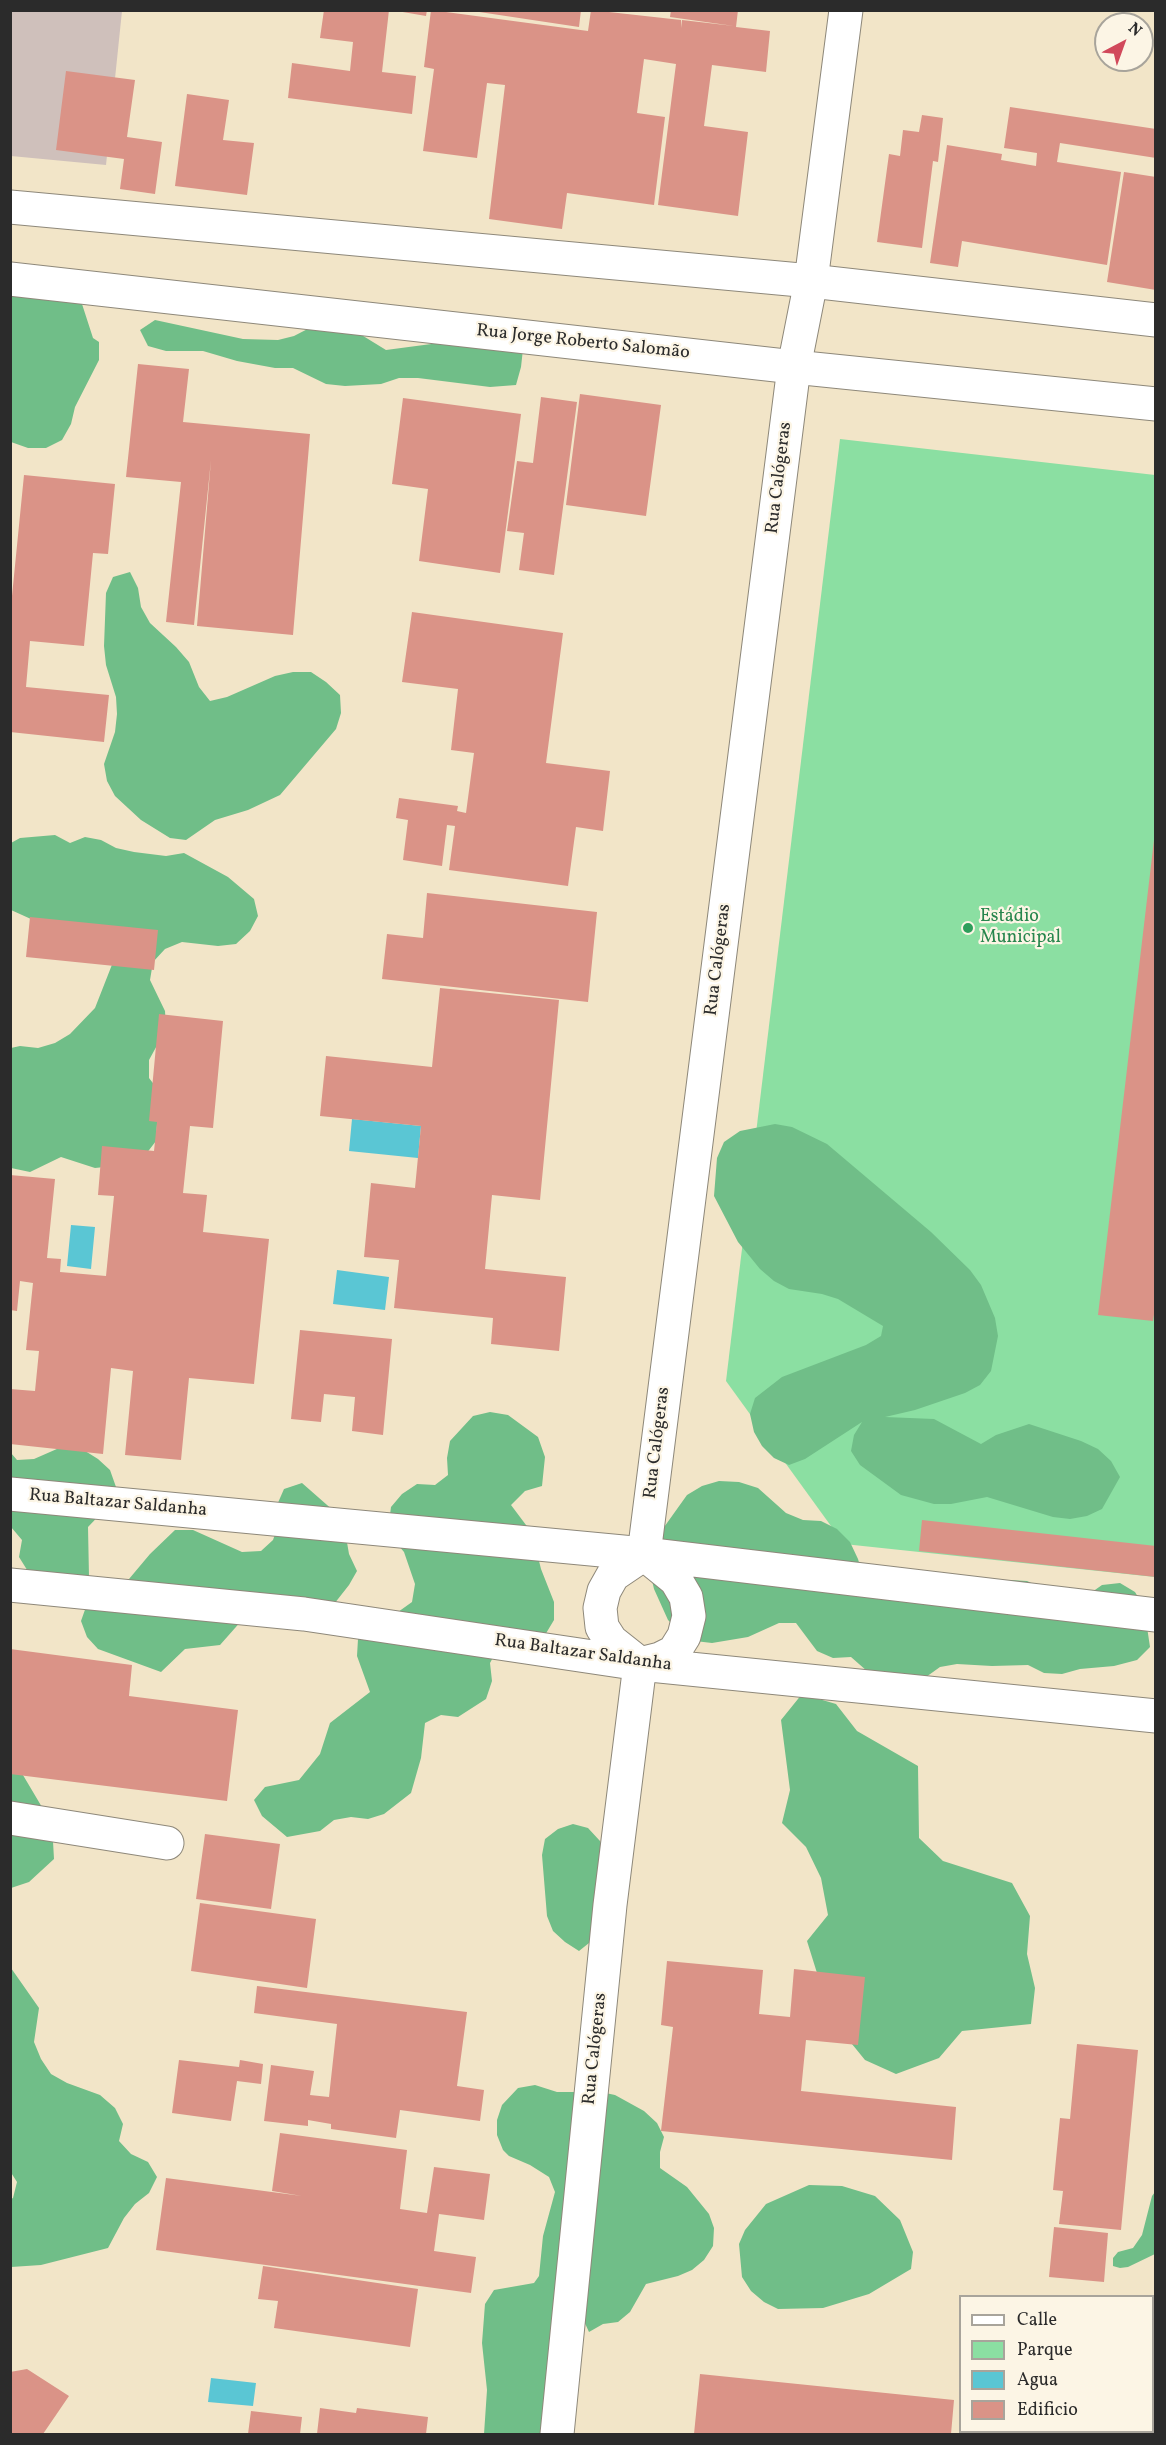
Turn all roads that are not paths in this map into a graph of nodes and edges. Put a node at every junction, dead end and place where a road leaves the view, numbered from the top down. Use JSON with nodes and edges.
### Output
{"nodes":[{"id":1,"x":846,"y":10,"type":"edge"},
{"id":2,"x":10,"y":207,"type":"edge"},
{"id":3,"x":10,"y":279,"type":"edge"},
{"id":4,"x":812,"y":281,"type":"junction"},
{"id":5,"x":1155,"y":320,"type":"edge"},
{"id":6,"x":794,"y":367,"type":"junction"},
{"id":7,"x":1155,"y":404,"type":"edge"},
{"id":8,"x":10,"y":1494,"type":"edge"},
{"id":9,"x":644,"y":1554,"type":"junction"},
{"id":10,"x":10,"y":1585,"type":"edge"},
{"id":11,"x":1155,"y":1615,"type":"edge"},
{"id":12,"x":640,"y":1664,"type":"junction"},
{"id":13,"x":1155,"y":1716,"type":"edge"},
{"id":14,"x":10,"y":1818,"type":"edge"},
{"id":15,"x":167,"y":1843,"type":"dead end"},
{"id":16,"x":557,"y":2434,"type":"edge"}],
"edges":[{"from":1,"to":4,"type":"main road","name":"Rua Calógeras"},
{"from":2,"to":4,"type":"main road"},
{"from":3,"to":6,"type":"main road","name":"Rua Jorge Roberto Salomão"},
{"from":4,"to":5,"type":"main road"},
{"from":4,"to":6,"type":"main road","name":"Rua Calógeras"},
{"from":6,"to":7,"type":"main road","name":"Rua Jorge Roberto Salomão"},
{"from":6,"to":9,"type":"main road","name":"Rua Calógeras"},
{"from":8,"to":9,"type":"main road","name":"Rua Baltazar Saldanha"},
{"from":9,"to":11,"type":"main road","name":"Rua Baltazar Saldanha"},
{"from":9,"to":12,"type":"main road"},
{"from":9,"to":12,"type":"main road"},
{"from":10,"to":12,"type":"main road","name":"Rua Baltazar Saldanha"},
{"from":12,"to":13,"type":"main road","name":"Rua Baltazar Saldanha"},
{"from":12,"to":16,"type":"main road","name":"Rua Calógeras"},
{"from":14,"to":15,"type":"main road"}]}
